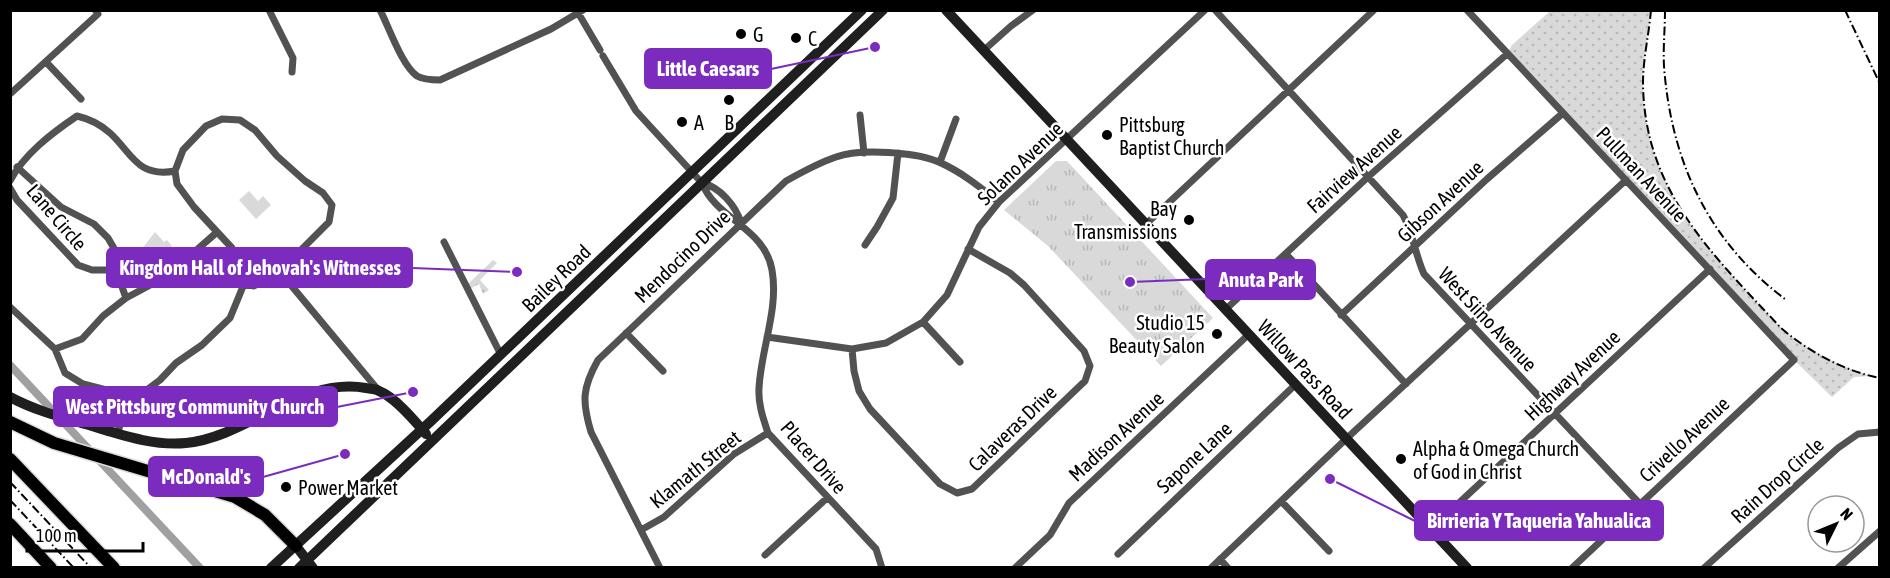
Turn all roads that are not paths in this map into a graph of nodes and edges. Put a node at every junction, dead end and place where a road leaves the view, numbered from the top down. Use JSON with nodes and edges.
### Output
{"nodes":[{"id":1,"x":95,"y":10,"type":"edge"},
{"id":2,"x":269,"y":10,"type":"edge"},
{"id":3,"x":380,"y":10,"type":"edge"},
{"id":4,"x":862,"y":10,"type":"edge"},
{"id":5,"x":883,"y":10,"type":"edge"},
{"id":6,"x":946,"y":10,"type":"edge"},
{"id":7,"x":1033,"y":10,"type":"edge"},
{"id":8,"x":1205,"y":10,"type":"edge"},
{"id":9,"x":1215,"y":10,"type":"edge"},
{"id":10,"x":1374,"y":10,"type":"edge"},
{"id":11,"x":1467,"y":10,"type":"edge"},
{"id":12,"x":579,"y":12,"type":"edge"},
{"id":13,"x":983,"y":51,"type":"junction"},
{"id":14,"x":1507,"y":54,"type":"junction"},
{"id":15,"x":47,"y":63,"type":"junction"},
{"id":16,"x":292,"y":72,"type":"dead end"},
{"id":17,"x":1289,"y":90,"type":"junction"},
{"id":18,"x":10,"y":94,"type":"edge"},
{"id":19,"x":81,"y":99,"type":"dead end"},
{"id":20,"x":1563,"y":113,"type":"junction"},
{"id":21,"x":860,"y":115,"type":"dead end"},
{"id":22,"x":956,"y":119,"type":"dead end"},
{"id":23,"x":1067,"y":141,"type":"junction"},
{"id":24,"x":864,"y":153,"type":"junction"},
{"id":25,"x":898,"y":153,"type":"junction"},
{"id":26,"x":940,"y":162,"type":"junction"},
{"id":27,"x":17,"y":167,"type":"junction"},
{"id":28,"x":175,"y":171,"type":"junction"},
{"id":29,"x":693,"y":173,"type":"junction"},
{"id":30,"x":1369,"y":176,"type":"junction"},
{"id":31,"x":1626,"y":180,"type":"junction"},
{"id":32,"x":10,"y":181,"type":"edge"},
{"id":33,"x":702,"y":183,"type":"junction"},
{"id":34,"x":10,"y":188,"type":"edge"},
{"id":35,"x":999,"y":202,"type":"junction"},
{"id":36,"x":741,"y":223,"type":"junction"},
{"id":37,"x":1145,"y":225,"type":"junction"},
{"id":38,"x":216,"y":233,"type":"junction"},
{"id":39,"x":444,"y":242,"type":"dead end"},
{"id":40,"x":865,"y":245,"type":"dead end"},
{"id":41,"x":1414,"y":248,"type":"junction"},
{"id":42,"x":968,"y":249,"type":"junction"},
{"id":43,"x":1286,"y":254,"type":"junction"},
{"id":44,"x":1710,"y":269,"type":"junction"},
{"id":45,"x":116,"y":270,"type":"junction"},
{"id":46,"x":244,"y":284,"type":"junction"},
{"id":47,"x":290,"y":284,"type":"dead end"},
{"id":48,"x":126,"y":298,"type":"junction"},
{"id":49,"x":10,"y":307,"type":"edge"},
{"id":50,"x":1225,"y":310,"type":"junction"},
{"id":51,"x":1341,"y":315,"type":"junction"},
{"id":52,"x":922,"y":322,"type":"junction"},
{"id":53,"x":1470,"y":325,"type":"junction"},
{"id":54,"x":626,"y":333,"type":"junction"},
{"id":55,"x":1248,"y":335,"type":"junction"},
{"id":56,"x":767,"y":337,"type":"junction"},
{"id":57,"x":55,"y":349,"type":"junction"},
{"id":58,"x":852,"y":350,"type":"junction"},
{"id":59,"x":501,"y":355,"type":"junction"},
{"id":60,"x":1794,"y":360,"type":"joint"},
{"id":61,"x":960,"y":362,"type":"dead end"},
{"id":62,"x":663,"y":371,"type":"dead end"},
{"id":63,"x":1406,"y":384,"type":"junction"},
{"id":64,"x":1295,"y":385,"type":"junction"},
{"id":65,"x":380,"y":391,"type":"junction"},
{"id":66,"x":120,"y":395,"type":"junction"},
{"id":67,"x":130,"y":396,"type":"junction"},
{"id":68,"x":10,"y":397,"type":"edge"},
{"id":69,"x":1555,"y":414,"type":"junction"},
{"id":70,"x":10,"y":422,"type":"edge"},
{"id":71,"x":423,"y":429,"type":"junction"},
{"id":72,"x":106,"y":430,"type":"junction"},
{"id":73,"x":1880,"y":432,"type":"edge"},
{"id":74,"x":768,"y":433,"type":"junction"},
{"id":75,"x":117,"y":434,"type":"junction"},
{"id":76,"x":1346,"y":439,"type":"junction"},
{"id":77,"x":432,"y":441,"type":"junction"},
{"id":78,"x":10,"y":459,"type":"edge"},
{"id":79,"x":827,"y":498,"type":"junction"},
{"id":80,"x":1281,"y":501,"type":"junction"},
{"id":81,"x":1639,"y":503,"type":"junction"},
{"id":82,"x":10,"y":524,"type":"edge"},
{"id":83,"x":1431,"y":529,"type":"junction"},
{"id":84,"x":641,"y":530,"type":"junction"},
{"id":85,"x":1880,"y":531,"type":"edge"},
{"id":86,"x":296,"y":546,"type":"junction"},
{"id":87,"x":1329,"y":551,"type":"dead end"},
{"id":88,"x":1118,"y":554,"type":"dead end"},
{"id":89,"x":765,"y":555,"type":"dead end"},
{"id":90,"x":1220,"y":559,"type":"junction"},
{"id":91,"x":306,"y":565,"type":"edge"},
{"id":92,"x":51,"y":567,"type":"edge"},
{"id":93,"x":114,"y":567,"type":"edge"},
{"id":94,"x":271,"y":567,"type":"edge"},
{"id":95,"x":660,"y":567,"type":"edge"},
{"id":96,"x":882,"y":567,"type":"edge"},
{"id":97,"x":1015,"y":567,"type":"edge"},
{"id":98,"x":1211,"y":567,"type":"edge"},
{"id":99,"x":1227,"y":567,"type":"edge"},
{"id":100,"x":1467,"y":567,"type":"edge"},
{"id":101,"x":1572,"y":567,"type":"edge"},
{"id":102,"x":1704,"y":567,"type":"edge"},
{"id":103,"x":1838,"y":567,"type":"edge"}],
"edges":[{"from":1,"to":15,"type":"street"},
{"from":2,"to":16,"type":"street"},
{"from":3,"to":12,"type":"street"},
{"from":4,"to":29,"type":"main road","name":"Bailey Road"},
{"from":5,"to":33,"type":"main road","name":"Bailey Road"},
{"from":6,"to":13,"type":"main road","name":"Willow Pass Road"},
{"from":7,"to":13,"type":"street"},
{"from":8,"to":23,"type":"street","name":"Solano Avenue"},
{"from":9,"to":17,"type":"street","name":"West Siino Avenue"},
{"from":10,"to":17,"type":"street"},
{"from":11,"to":14,"type":"street","name":"Pullman Avenue"},
{"from":12,"to":29,"type":"street","name":"Placer Drive"},
{"from":13,"to":23,"type":"main road","name":"Willow Pass Road"},
{"from":14,"to":20,"type":"street","name":"Pullman Avenue"},
{"from":14,"to":30,"type":"street","name":"Fairview Avenue"},
{"from":15,"to":18,"type":"street"},
{"from":15,"to":19,"type":"street"},
{"from":17,"to":30,"type":"street","name":"West Siino Avenue"},
{"from":17,"to":37,"type":"street"},
{"from":20,"to":31,"type":"street","name":"Pullman Avenue"},
{"from":20,"to":41,"type":"street","name":"Gibson Avenue"},
{"from":21,"to":24,"type":"street"},
{"from":22,"to":26,"type":"street"},
{"from":23,"to":35,"type":"street","name":"Solano Avenue"},
{"from":23,"to":37,"type":"main road","name":"Willow Pass Road"},
{"from":24,"to":25,"type":"street","name":"Mendocino Drive"},
{"from":24,"to":36,"type":"street","name":"Mendocino Drive"},
{"from":25,"to":26,"type":"street","name":"Mendocino Drive"},
{"from":25,"to":40,"type":"street"},
{"from":26,"to":35,"type":"street","name":"Mendocino Drive"},
{"from":27,"to":28,"type":"street"},
{"from":27,"to":32,"type":"street"},
{"from":27,"to":45,"type":"street"},
{"from":28,"to":38,"type":"street"},
{"from":28,"to":46,"type":"street"},
{"from":29,"to":33,"type":"street","name":"Placer Drive"},
{"from":29,"to":59,"type":"main road","name":"Bailey Road"},
{"from":30,"to":41,"type":"street","name":"West Siino Avenue"},
{"from":30,"to":43,"type":"street","name":"Fairview Avenue"},
{"from":31,"to":44,"type":"street","name":"Pullman Avenue"},
{"from":31,"to":53,"type":"street"},
{"from":33,"to":36,"type":"street","name":"Placer Drive"},
{"from":33,"to":77,"type":"main road","name":"Bailey Road"},
{"from":34,"to":45,"type":"street","name":"Lane Circle"},
{"from":35,"to":42,"type":"street","name":"Solano Avenue"},
{"from":36,"to":54,"type":"street","name":"Mendocino Drive"},
{"from":36,"to":56,"type":"street","name":"Placer Drive"},
{"from":37,"to":50,"type":"main road","name":"Willow Pass Road"},
{"from":38,"to":46,"type":"street"},
{"from":38,"to":48,"type":"street"},
{"from":39,"to":59,"type":"street"},
{"from":41,"to":51,"type":"street","name":"Gibson Avenue"},
{"from":41,"to":53,"type":"street","name":"West Siino Avenue"},
{"from":42,"to":52,"type":"street","name":"Solano Avenue"},
{"from":42,"to":58,"type":"street","name":"Calaveras Drive"},
{"from":43,"to":50,"type":"street","name":"Fairview Avenue"},
{"from":43,"to":51,"type":"street"},
{"from":44,"to":60,"type":"street","name":"Pullman Avenue"},
{"from":44,"to":69,"type":"street","name":"Highway Avenue"},
{"from":45,"to":48,"type":"street"},
{"from":46,"to":67,"type":"street"},
{"from":47,"to":65,"type":"street"},
{"from":48,"to":57,"type":"street"},
{"from":49,"to":57,"type":"street"},
{"from":50,"to":55,"type":"main road","name":"Willow Pass Road"},
{"from":51,"to":63,"type":"street"},
{"from":52,"to":58,"type":"street","name":"Solano Avenue"},
{"from":52,"to":61,"type":"street"},
{"from":53,"to":63,"type":"street"},
{"from":53,"to":69,"type":"street","name":"West Siino Avenue"},
{"from":54,"to":62,"type":"street"},
{"from":54,"to":84,"type":"street","name":"Mendocino Drive"},
{"from":55,"to":64,"type":"main road","name":"Willow Pass Road"},
{"from":55,"to":97,"type":"street","name":"Madison Avenue"},
{"from":56,"to":58,"type":"street","name":"Solano Avenue"},
{"from":56,"to":74,"type":"street","name":"Placer Drive"},
{"from":57,"to":66,"type":"street"},
{"from":59,"to":71,"type":"main road","name":"Bailey Road"},
{"from":60,"to":81,"type":"street","name":"Crivello Avenue"},
{"from":63,"to":76,"type":"street"},
{"from":64,"to":76,"type":"main road","name":"Willow Pass Road"},
{"from":64,"to":88,"type":"street","name":"Sapone Lane"},
{"from":65,"to":71,"type":"main road"},
{"from":65,"to":75,"type":"main road"},
{"from":66,"to":67,"type":"street"},
{"from":66,"to":72,"type":"street"},
{"from":67,"to":75,"type":"street"},
{"from":68,"to":72,"type":"main road"},
{"from":69,"to":81,"type":"street","name":"West Siino Avenue"},
{"from":69,"to":83,"type":"street","name":"Highway Avenue"},
{"from":70,"to":86,"type":"highway"},
{"from":71,"to":77,"type":"main road"},
{"from":71,"to":86,"type":"main road","name":"Bailey Road"},
{"from":72,"to":75,"type":"main road"},
{"from":73,"to":102,"type":"street","name":"Rain Drop Circle"},
{"from":74,"to":79,"type":"street","name":"Placer Drive"},
{"from":74,"to":84,"type":"street","name":"Klamath Street"},
{"from":76,"to":80,"type":"street"},
{"from":76,"to":83,"type":"main road","name":"Willow Pass Road"},
{"from":77,"to":91,"type":"main road","name":"Bailey Road"},
{"from":78,"to":93,"type":"highway"},
{"from":79,"to":89,"type":"street"},
{"from":79,"to":96,"type":"street","name":"Placer Drive"},
{"from":80,"to":87,"type":"street"},
{"from":80,"to":90,"type":"street"},
{"from":81,"to":101,"type":"street","name":"Crivello Avenue"},
{"from":82,"to":92,"type":"highway"},
{"from":83,"to":100,"type":"main road","name":"Willow Pass Road"},
{"from":84,"to":95,"type":"street","name":"Mendocino Drive"},
{"from":85,"to":103,"type":"street"},
{"from":86,"to":91,"type":"main road"},
{"from":86,"to":94,"type":"main road","name":"Bailey Road"},
{"from":90,"to":98,"type":"street"},
{"from":90,"to":99,"type":"street"}]}
